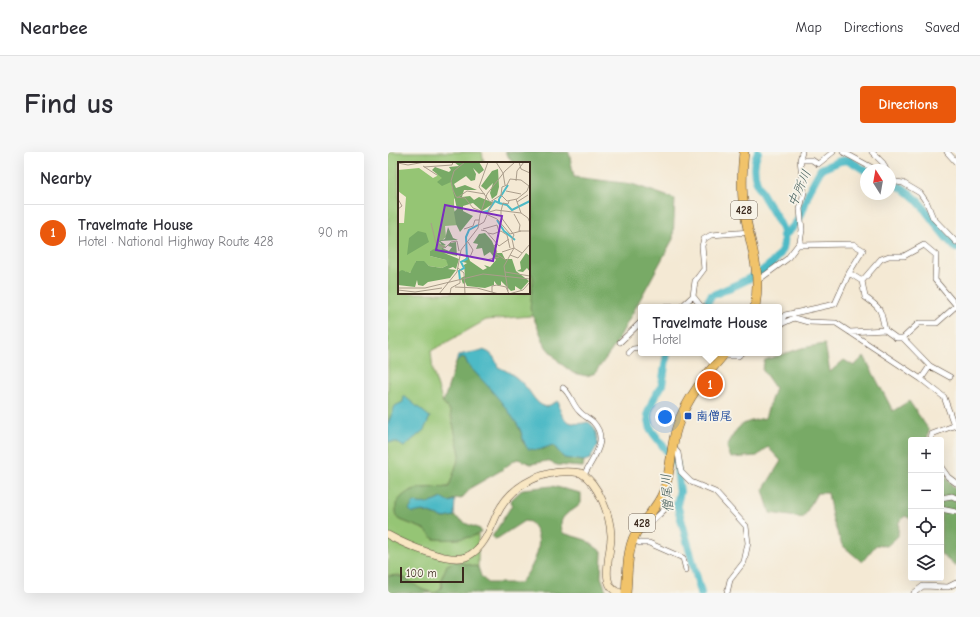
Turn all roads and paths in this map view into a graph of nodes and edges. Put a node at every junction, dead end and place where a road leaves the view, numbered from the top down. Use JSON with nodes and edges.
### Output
{"nodes":[{"id":1,"x":744,"y":152,"type":"edge"},
{"id":2,"x":802,"y":152,"type":"edge"},
{"id":3,"x":833,"y":152,"type":"edge"},
{"id":4,"x":843,"y":152,"type":"edge"},
{"id":5,"x":872,"y":152,"type":"edge"},
{"id":6,"x":947,"y":152,"type":"edge"},
{"id":7,"x":800,"y":160,"type":"junction"},
{"id":8,"x":956,"y":162,"type":"edge"},
{"id":9,"x":865,"y":164,"type":"edge"},
{"id":10,"x":884,"y":164,"type":"edge"},
{"id":11,"x":896,"y":182,"type":"edge"},
{"id":12,"x":750,"y":232,"type":"junction"},
{"id":13,"x":954,"y":236,"type":"edge"},
{"id":14,"x":956,"y":242,"type":"edge"},
{"id":15,"x":799,"y":245,"type":"junction"},
{"id":16,"x":849,"y":273,"type":"junction"},
{"id":17,"x":757,"y":274,"type":"junction"},
{"id":18,"x":862,"y":281,"type":"junction"},
{"id":19,"x":693,"y":296,"type":"junction"},
{"id":20,"x":684,"y":304,"type":"edge"},
{"id":21,"x":699,"y":304,"type":"edge"},
{"id":22,"x":755,"y":304,"type":"edge"},
{"id":23,"x":956,"y":305,"type":"edge"},
{"id":24,"x":782,"y":320,"type":"edge"},
{"id":25,"x":782,"y":323,"type":"edge"},
{"id":26,"x":638,"y":325,"type":"edge"},
{"id":27,"x":885,"y":330,"type":"junction"},
{"id":28,"x":850,"y":332,"type":"junction"},
{"id":29,"x":903,"y":338,"type":"junction"},
{"id":30,"x":620,"y":342,"type":"dead end"},
{"id":31,"x":638,"y":348,"type":"edge"},
{"id":32,"x":628,"y":353,"type":"dead end"},
{"id":33,"x":723,"y":356,"type":"edge"},
{"id":34,"x":930,"y":366,"type":"junction"},
{"id":35,"x":950,"y":377,"type":"dead end"},
{"id":36,"x":921,"y":379,"type":"junction"},
{"id":37,"x":563,"y":388,"type":"dead end"},
{"id":38,"x":955,"y":425,"type":"edge"},
{"id":39,"x":932,"y":437,"type":"edge"},
{"id":40,"x":672,"y":452,"type":"junction"},
{"id":41,"x":944,"y":471,"type":"edge"},
{"id":42,"x":584,"y":475,"type":"junction"},
{"id":43,"x":956,"y":483,"type":"edge"},
{"id":44,"x":944,"y":498,"type":"edge"},
{"id":45,"x":956,"y":498,"type":"edge"},
{"id":46,"x":944,"y":510,"type":"edge"},
{"id":47,"x":956,"y":512,"type":"edge"},
{"id":48,"x":388,"y":535,"type":"edge"},
{"id":49,"x":634,"y":540,"type":"junction"},
{"id":50,"x":686,"y":570,"type":"dead end"},
{"id":51,"x":956,"y":583,"type":"edge"},
{"id":52,"x":621,"y":593,"type":"edge"},
{"id":53,"x":626,"y":593,"type":"edge"},
{"id":54,"x":727,"y":593,"type":"edge"},
{"id":55,"x":914,"y":593,"type":"edge"}],
"edges":[{"from":1,"to":12,"type":"highway","number":"428"},
{"from":2,"to":7,"type":"street"},
{"from":3,"to":7,"type":"street"},
{"from":4,"to":9,"type":"street"},
{"from":5,"to":10,"type":"street"},
{"from":6,"to":8,"type":"street"},
{"from":7,"to":15,"type":"street"},
{"from":11,"to":13,"type":"street"},
{"from":12,"to":17,"type":"highway","number":"428"},
{"from":12,"to":19,"type":"street"},
{"from":13,"to":14,"type":"street"},
{"from":15,"to":16,"type":"street"},
{"from":15,"to":17,"type":"street"},
{"from":16,"to":18,"type":"street"},
{"from":16,"to":24,"type":"street"},
{"from":17,"to":22,"type":"highway","number":"428"},
{"from":18,"to":23,"type":"street"},
{"from":18,"to":27,"type":"street"},
{"from":19,"to":20,"type":"street"},
{"from":19,"to":21,"type":"street"},
{"from":23,"to":29,"type":"street"},
{"from":25,"to":28,"type":"street"},
{"from":26,"to":30,"type":"street"},
{"from":27,"to":28,"type":"street"},
{"from":27,"to":29,"type":"street"},
{"from":28,"to":36,"type":"street"},
{"from":29,"to":34,"type":"street"},
{"from":31,"to":32,"type":"street"},
{"from":33,"to":40,"type":"highway","number":"428"},
{"from":34,"to":35,"type":"street"},
{"from":34,"to":36,"type":"street"},
{"from":36,"to":38,"type":"street"},
{"from":37,"to":42,"type":"street"},
{"from":38,"to":39,"type":"street"},
{"from":40,"to":49,"type":"highway","number":"428"},
{"from":40,"to":54,"type":"street"},
{"from":41,"to":43,"type":"street"},
{"from":42,"to":48,"type":"street"},
{"from":42,"to":52,"type":"street"},
{"from":44,"to":45,"type":"street"},
{"from":46,"to":47,"type":"street"},
{"from":49,"to":50,"type":"street"},
{"from":49,"to":53,"type":"highway","number":"428"},
{"from":51,"to":55,"type":"street"}]}
